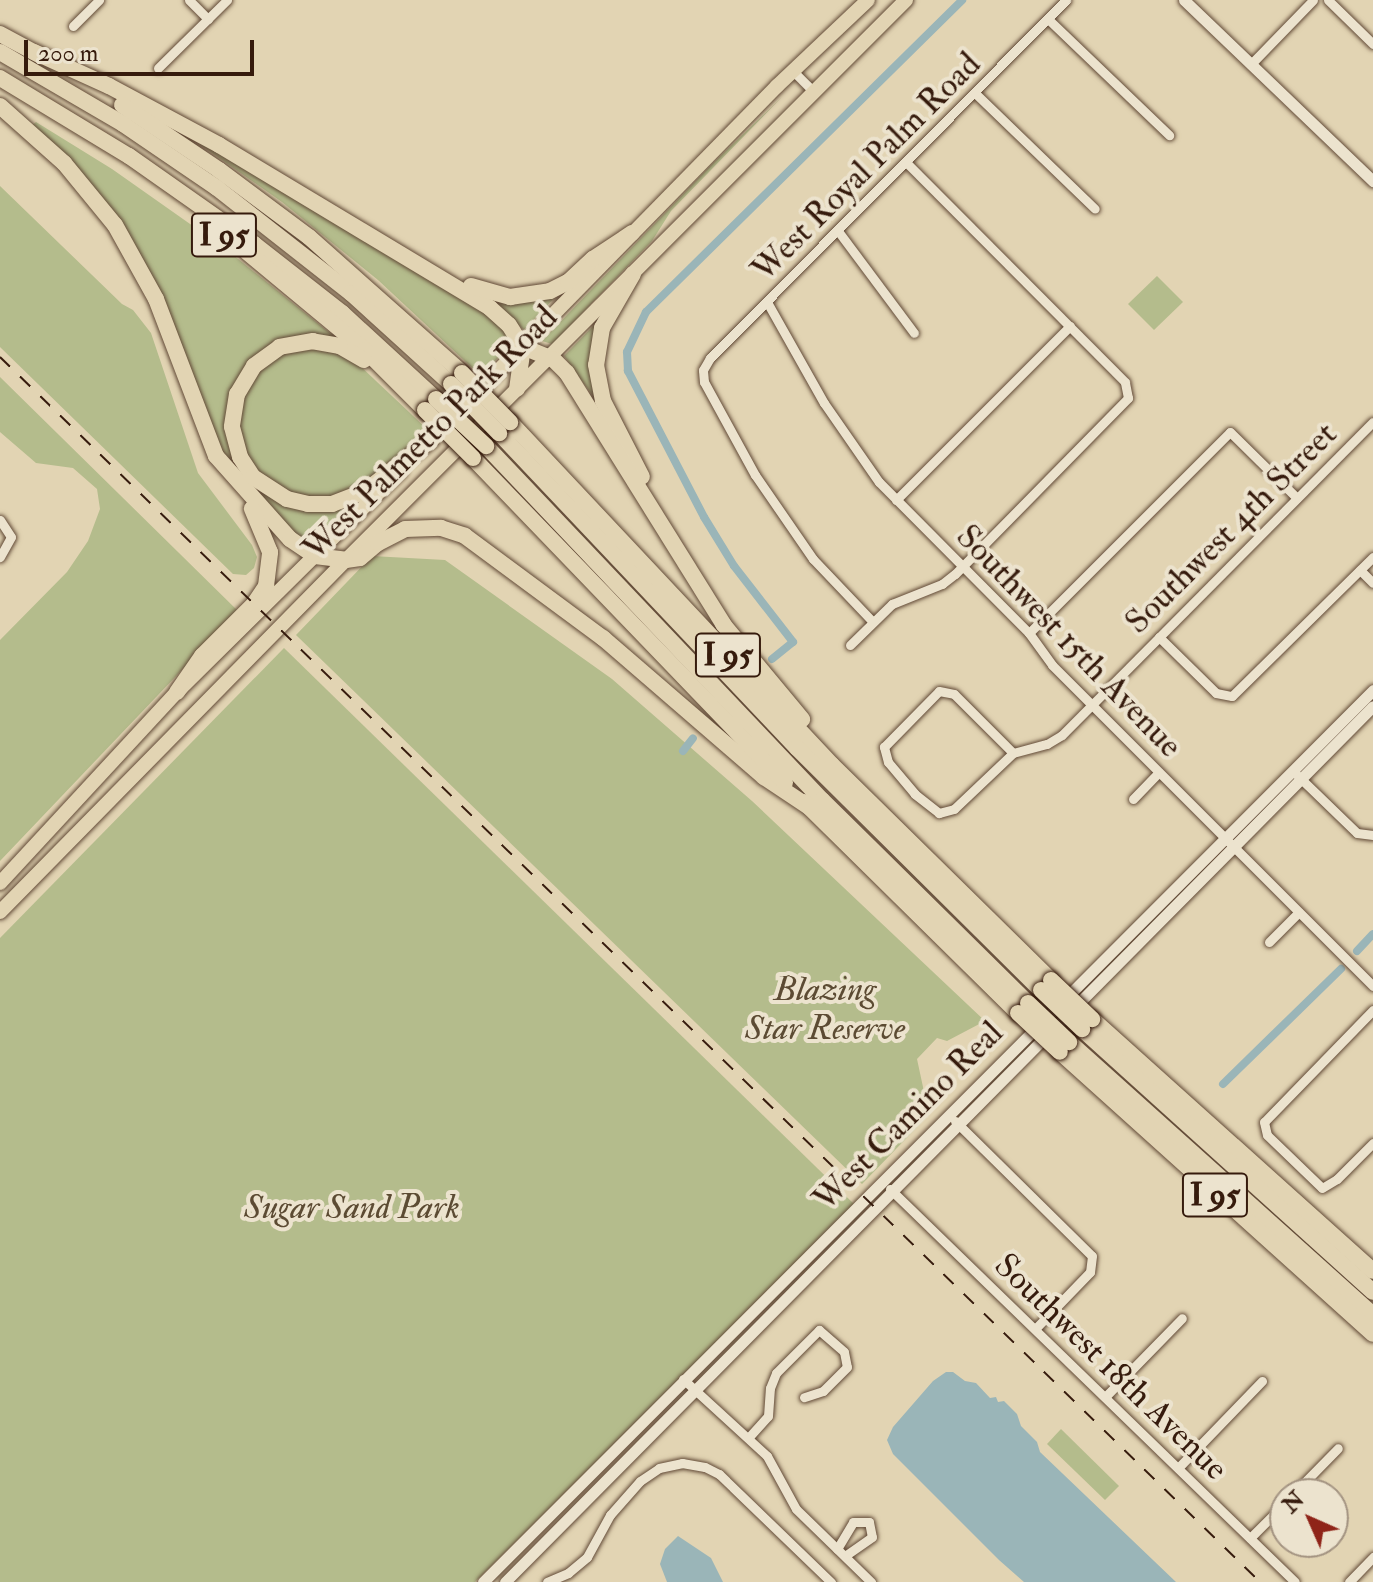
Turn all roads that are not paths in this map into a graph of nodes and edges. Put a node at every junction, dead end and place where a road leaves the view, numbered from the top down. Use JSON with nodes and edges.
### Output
{"nodes":[{"id":1,"x":99,"y":0,"type":"edge"},
{"id":2,"x":189,"y":0,"type":"edge"},
{"id":3,"x":227,"y":0,"type":"edge"},
{"id":4,"x":868,"y":0,"type":"edge"},
{"id":5,"x":906,"y":0,"type":"edge"},
{"id":6,"x":1066,"y":0,"type":"edge"},
{"id":7,"x":1184,"y":0,"type":"edge"},
{"id":8,"x":1313,"y":0,"type":"edge"},
{"id":9,"x":1328,"y":0,"type":"edge"},
{"id":10,"x":208,"y":19,"type":"junction"},
{"id":11,"x":1048,"y":19,"type":"junction"},
{"id":12,"x":73,"y":26,"type":"dead end"},
{"id":13,"x":0,"y":34,"type":"edge"},
{"id":14,"x":1373,"y":44,"type":"edge"},
{"id":15,"x":0,"y":52,"type":"edge"},
{"id":16,"x":34,"y":52,"type":"junction"},
{"id":17,"x":1251,"y":64,"type":"junction"},
{"id":18,"x":158,"y":68,"type":"dead end"},
{"id":19,"x":794,"y":72,"type":"junction"},
{"id":20,"x":0,"y":78,"type":"edge"},
{"id":21,"x":0,"y":89,"type":"edge"},
{"id":22,"x":814,"y":92,"type":"junction"},
{"id":23,"x":976,"y":94,"type":"junction"},
{"id":24,"x":0,"y":106,"type":"edge"},
{"id":25,"x":1169,"y":135,"type":"dead end"},
{"id":26,"x":907,"y":163,"type":"junction"},
{"id":27,"x":1373,"y":181,"type":"edge"},
{"id":28,"x":1095,"y":209,"type":"dead end"},
{"id":29,"x":838,"y":231,"type":"junction"},
{"id":30,"x":632,"y":233,"type":"junction"},
{"id":31,"x":372,"y":238,"type":"junction"},
{"id":32,"x":633,"y":274,"type":"junction"},
{"id":33,"x":767,"y":302,"type":"junction"},
{"id":34,"x":1070,"y":326,"type":"junction"},
{"id":35,"x":343,"y":331,"type":"junction"},
{"id":36,"x":914,"y":333,"type":"dead end"},
{"id":37,"x":523,"y":347,"type":"junction"},
{"id":38,"x":549,"y":356,"type":"junction"},
{"id":39,"x":456,"y":380,"type":"junction"},
{"id":40,"x":422,"y":385,"type":"junction"},
{"id":41,"x":517,"y":389,"type":"junction"},
{"id":42,"x":431,"y":404,"type":"junction"},
{"id":43,"x":1373,"y":422,"type":"edge"},
{"id":44,"x":505,"y":428,"type":"junction"},
{"id":45,"x":432,"y":439,"type":"junction"},
{"id":46,"x":479,"y":452,"type":"junction"},
{"id":47,"x":235,"y":481,"type":"junction"},
{"id":48,"x":1297,"y":498,"type":"junction"},
{"id":49,"x":896,"y":500,"type":"junction"},
{"id":50,"x":0,"y":520,"type":"edge"},
{"id":51,"x":315,"y":556,"type":"junction"},
{"id":52,"x":0,"y":557,"type":"edge"},
{"id":53,"x":680,"y":557,"type":"junction"},
{"id":54,"x":1373,"y":557,"type":"edge"},
{"id":55,"x":346,"y":560,"type":"junction"},
{"id":56,"x":962,"y":567,"type":"junction"},
{"id":57,"x":1360,"y":570,"type":"junction"},
{"id":58,"x":1373,"y":583,"type":"edge"},
{"id":59,"x":873,"y":622,"type":"junction"},
{"id":60,"x":1029,"y":633,"type":"junction"},
{"id":61,"x":1159,"y":637,"type":"junction"},
{"id":62,"x":850,"y":645,"type":"dead end"},
{"id":63,"x":1373,"y":690,"type":"edge"},
{"id":64,"x":177,"y":692,"type":"junction"},
{"id":65,"x":1091,"y":705,"type":"junction"},
{"id":66,"x":1373,"y":706,"type":"edge"},
{"id":67,"x":1013,"y":753,"type":"junction"},
{"id":68,"x":1159,"y":772,"type":"junction"},
{"id":69,"x":1296,"y":775,"type":"junction"},
{"id":70,"x":1133,"y":799,"type":"dead end"},
{"id":71,"x":812,"y":809,"type":"junction"},
{"id":72,"x":1371,"y":836,"type":"edge"},
{"id":73,"x":1228,"y":843,"type":"junction"},
{"id":74,"x":0,"y":883,"type":"edge"},
{"id":75,"x":951,"y":883,"type":"junction"},
{"id":76,"x":0,"y":912,"type":"edge"},
{"id":77,"x":1299,"y":912,"type":"junction"},
{"id":78,"x":1269,"y":942,"type":"dead end"},
{"id":79,"x":1046,"y":985,"type":"junction"},
{"id":80,"x":1373,"y":986,"type":"edge"},
{"id":81,"x":1023,"y":1008,"type":"junction"},
{"id":82,"x":1373,"y":1010,"type":"edge"},
{"id":83,"x":1087,"y":1024,"type":"junction"},
{"id":84,"x":1064,"y":1047,"type":"junction"},
{"id":85,"x":953,"y":1119,"type":"junction"},
{"id":86,"x":1373,"y":1143,"type":"edge"},
{"id":87,"x":890,"y":1189,"type":"junction"},
{"id":88,"x":1373,"y":1271,"type":"edge"},
{"id":89,"x":1373,"y":1292,"type":"edge"},
{"id":90,"x":1373,"y":1315,"type":"edge"},
{"id":91,"x":1182,"y":1318,"type":"dead end"},
{"id":92,"x":1035,"y":1329,"type":"junction"},
{"id":93,"x":1373,"y":1334,"type":"edge"},
{"id":94,"x":683,"y":1379,"type":"junction"},
{"id":95,"x":1262,"y":1381,"type":"dead end"},
{"id":96,"x":694,"y":1390,"type":"junction"},
{"id":97,"x":804,"y":1397,"type":"dead end"},
{"id":98,"x":1105,"y":1397,"type":"junction"},
{"id":99,"x":749,"y":1437,"type":"junction"},
{"id":100,"x":1338,"y":1448,"type":"dead end"},
{"id":101,"x":1178,"y":1468,"type":"junction"},
{"id":102,"x":1309,"y":1478,"type":"edge"},
{"id":103,"x":1269,"y":1519,"type":"edge"},
{"id":104,"x":1250,"y":1538,"type":"junction"},
{"id":105,"x":1373,"y":1557,"type":"edge"},
{"id":106,"x":483,"y":1582,"type":"edge"},
{"id":107,"x":505,"y":1582,"type":"edge"},
{"id":108,"x":547,"y":1582,"type":"edge"},
{"id":109,"x":831,"y":1582,"type":"edge"},
{"id":110,"x":871,"y":1582,"type":"edge"},
{"id":111,"x":1295,"y":1582,"type":"edge"},
{"id":112,"x":1349,"y":1582,"type":"edge"}],
"edges":[{"from":1,"to":12,"type":"street"},
{"from":2,"to":10,"type":"street"},
{"from":3,"to":10,"type":"street"},
{"from":4,"to":19,"type":"main road","name":"West Palmetto Park Road"},
{"from":5,"to":22,"type":"main road","name":"West Palmetto Park Road"},
{"from":6,"to":11,"type":"street","name":"West Royal Palm Road"},
{"from":7,"to":17,"type":"street"},
{"from":8,"to":17,"type":"street"},
{"from":9,"to":14,"type":"street"},
{"from":10,"to":18,"type":"street"},
{"from":11,"to":23,"type":"street","name":"West Royal Palm Road"},
{"from":11,"to":25,"type":"street"},
{"from":13,"to":16,"type":"highway","number":"I 95"},
{"from":15,"to":39,"type":"highway"},
{"from":16,"to":31,"type":"highway"},
{"from":16,"to":39,"type":"highway","number":"I 95"},
{"from":17,"to":27,"type":"street"},
{"from":19,"to":22,"type":"street"},
{"from":19,"to":30,"type":"main road","name":"West Palmetto Park Road"},
{"from":20,"to":40,"type":"highway"},
{"from":21,"to":35,"type":"highway","number":"I 95"},
{"from":22,"to":32,"type":"main road","name":"West Palmetto Park Road"},
{"from":23,"to":26,"type":"street","name":"West Royal Palm Road"},
{"from":23,"to":28,"type":"street"},
{"from":24,"to":47,"type":"highway"},
{"from":26,"to":29,"type":"street","name":"West Royal Palm Road"},
{"from":26,"to":34,"type":"street"},
{"from":29,"to":33,"type":"street","name":"West Royal Palm Road"},
{"from":29,"to":36,"type":"street"},
{"from":30,"to":31,"type":"highway"},
{"from":30,"to":37,"type":"main road","name":"West Palmetto Park Road"},
{"from":31,"to":37,"type":"highway"},
{"from":32,"to":38,"type":"main road","name":"West Palmetto Park Road"},
{"from":32,"to":53,"type":"highway"},
{"from":33,"to":49,"type":"street","name":"Southwest 15th Avenue"},
{"from":33,"to":59,"type":"street","name":"West Royal Palm Road"},
{"from":34,"to":49,"type":"street"},
{"from":34,"to":56,"type":"street"},
{"from":35,"to":40,"type":"highway"},
{"from":35,"to":42,"type":"highway","number":"I 95"},
{"from":37,"to":38,"type":"highway"},
{"from":37,"to":41,"type":"highway"},
{"from":37,"to":45,"type":"main road","name":"West Palmetto Park Road"},
{"from":38,"to":41,"type":"main road","name":"West Palmetto Park Road"},
{"from":38,"to":53,"type":"highway"},
{"from":39,"to":44,"type":"highway","number":"I 95","bridge":true},
{"from":40,"to":42,"type":"highway"},
{"from":41,"to":55,"type":"main road","name":"West Palmetto Park Road"},
{"from":42,"to":45,"type":"highway"},
{"from":42,"to":46,"type":"highway","number":"I 95","bridge":true},
{"from":43,"to":48,"type":"street","name":"Southwest 4th Street"},
{"from":44,"to":75,"type":"highway","number":"I 95"},
{"from":44,"to":79,"type":"highway"},
{"from":45,"to":51,"type":"main road","name":"West Palmetto Park Road"},
{"from":46,"to":71,"type":"highway","number":"I 95"},
{"from":46,"to":81,"type":"highway"},
{"from":47,"to":51,"type":"highway"},
{"from":47,"to":64,"type":"highway"},
{"from":48,"to":60,"type":"street"},
{"from":48,"to":61,"type":"street","name":"Southwest 4th Street"},
{"from":49,"to":56,"type":"street","name":"Southwest 15th Avenue"},
{"from":50,"to":52,"type":"street"},
{"from":51,"to":55,"type":"highway"},
{"from":51,"to":64,"type":"main road","name":"West Palmetto Park Road"},
{"from":53,"to":75,"type":"highway"},
{"from":54,"to":57,"type":"street"},
{"from":55,"to":71,"type":"highway"},
{"from":55,"to":76,"type":"main road","name":"West Palmetto Park Road"},
{"from":56,"to":59,"type":"street"},
{"from":56,"to":60,"type":"street","name":"Southwest 15th Avenue"},
{"from":57,"to":58,"type":"street"},
{"from":57,"to":61,"type":"street"},
{"from":59,"to":62,"type":"street"},
{"from":60,"to":65,"type":"street","name":"Southwest 15th Avenue"},
{"from":61,"to":65,"type":"street","name":"Southwest 4th Street"},
{"from":63,"to":69,"type":"street","name":"West Camino Real"},
{"from":64,"to":74,"type":"main road","name":"West Palmetto Park Road"},
{"from":65,"to":67,"type":"street","name":"Southwest 4th Street"},
{"from":65,"to":68,"type":"street","name":"Southwest 15th Avenue"},
{"from":66,"to":69,"type":"street","name":"West Camino Real"},
{"from":67,"to":67,"type":"street"},
{"from":68,"to":70,"type":"street"},
{"from":68,"to":73,"type":"street","name":"Southwest 15th Avenue"},
{"from":69,"to":72,"type":"street"},
{"from":69,"to":73,"type":"street","name":"West Camino Real"},
{"from":71,"to":81,"type":"highway","number":"I 95"},
{"from":73,"to":77,"type":"street","name":"Southwest 15th Avenue"},
{"from":73,"to":85,"type":"street","name":"West Camino Real"},
{"from":75,"to":79,"type":"highway","number":"I 95"},
{"from":77,"to":78,"type":"street"},
{"from":77,"to":80,"type":"street","name":"Southwest 15th Avenue"},
{"from":79,"to":83,"type":"highway","number":"I 95","bridge":true},
{"from":81,"to":84,"type":"highway","number":"I 95","bridge":true},
{"from":82,"to":86,"type":"street"},
{"from":83,"to":88,"type":"highway","number":"I 95"},
{"from":83,"to":89,"type":"highway"},
{"from":84,"to":90,"type":"highway"},
{"from":84,"to":93,"type":"highway","number":"I 95"},
{"from":85,"to":87,"type":"street","name":"West Camino Real"},
{"from":85,"to":92,"type":"street"},
{"from":85,"to":94,"type":"street","name":"West Camino Real"},
{"from":87,"to":92,"type":"street","name":"Southwest 18th Avenue"},
{"from":87,"to":96,"type":"street","name":"West Camino Real"},
{"from":91,"to":98,"type":"street"},
{"from":92,"to":98,"type":"street","name":"Southwest 18th Avenue"},
{"from":94,"to":96,"type":"street"},
{"from":94,"to":106,"type":"street","name":"West Camino Real"},
{"from":95,"to":101,"type":"street"},
{"from":96,"to":99,"type":"street"},
{"from":96,"to":107,"type":"street","name":"West Camino Real"},
{"from":97,"to":99,"type":"street"},
{"from":98,"to":101,"type":"street","name":"Southwest 18th Avenue"},
{"from":99,"to":110,"type":"street"},
{"from":100,"to":102,"type":"street"},
{"from":101,"to":104,"type":"street","name":"Southwest 18th Avenue"},
{"from":103,"to":104,"type":"street"},
{"from":104,"to":111,"type":"street","name":"Southwest 18th Avenue"},
{"from":105,"to":112,"type":"street"},
{"from":108,"to":109,"type":"street"}]}
